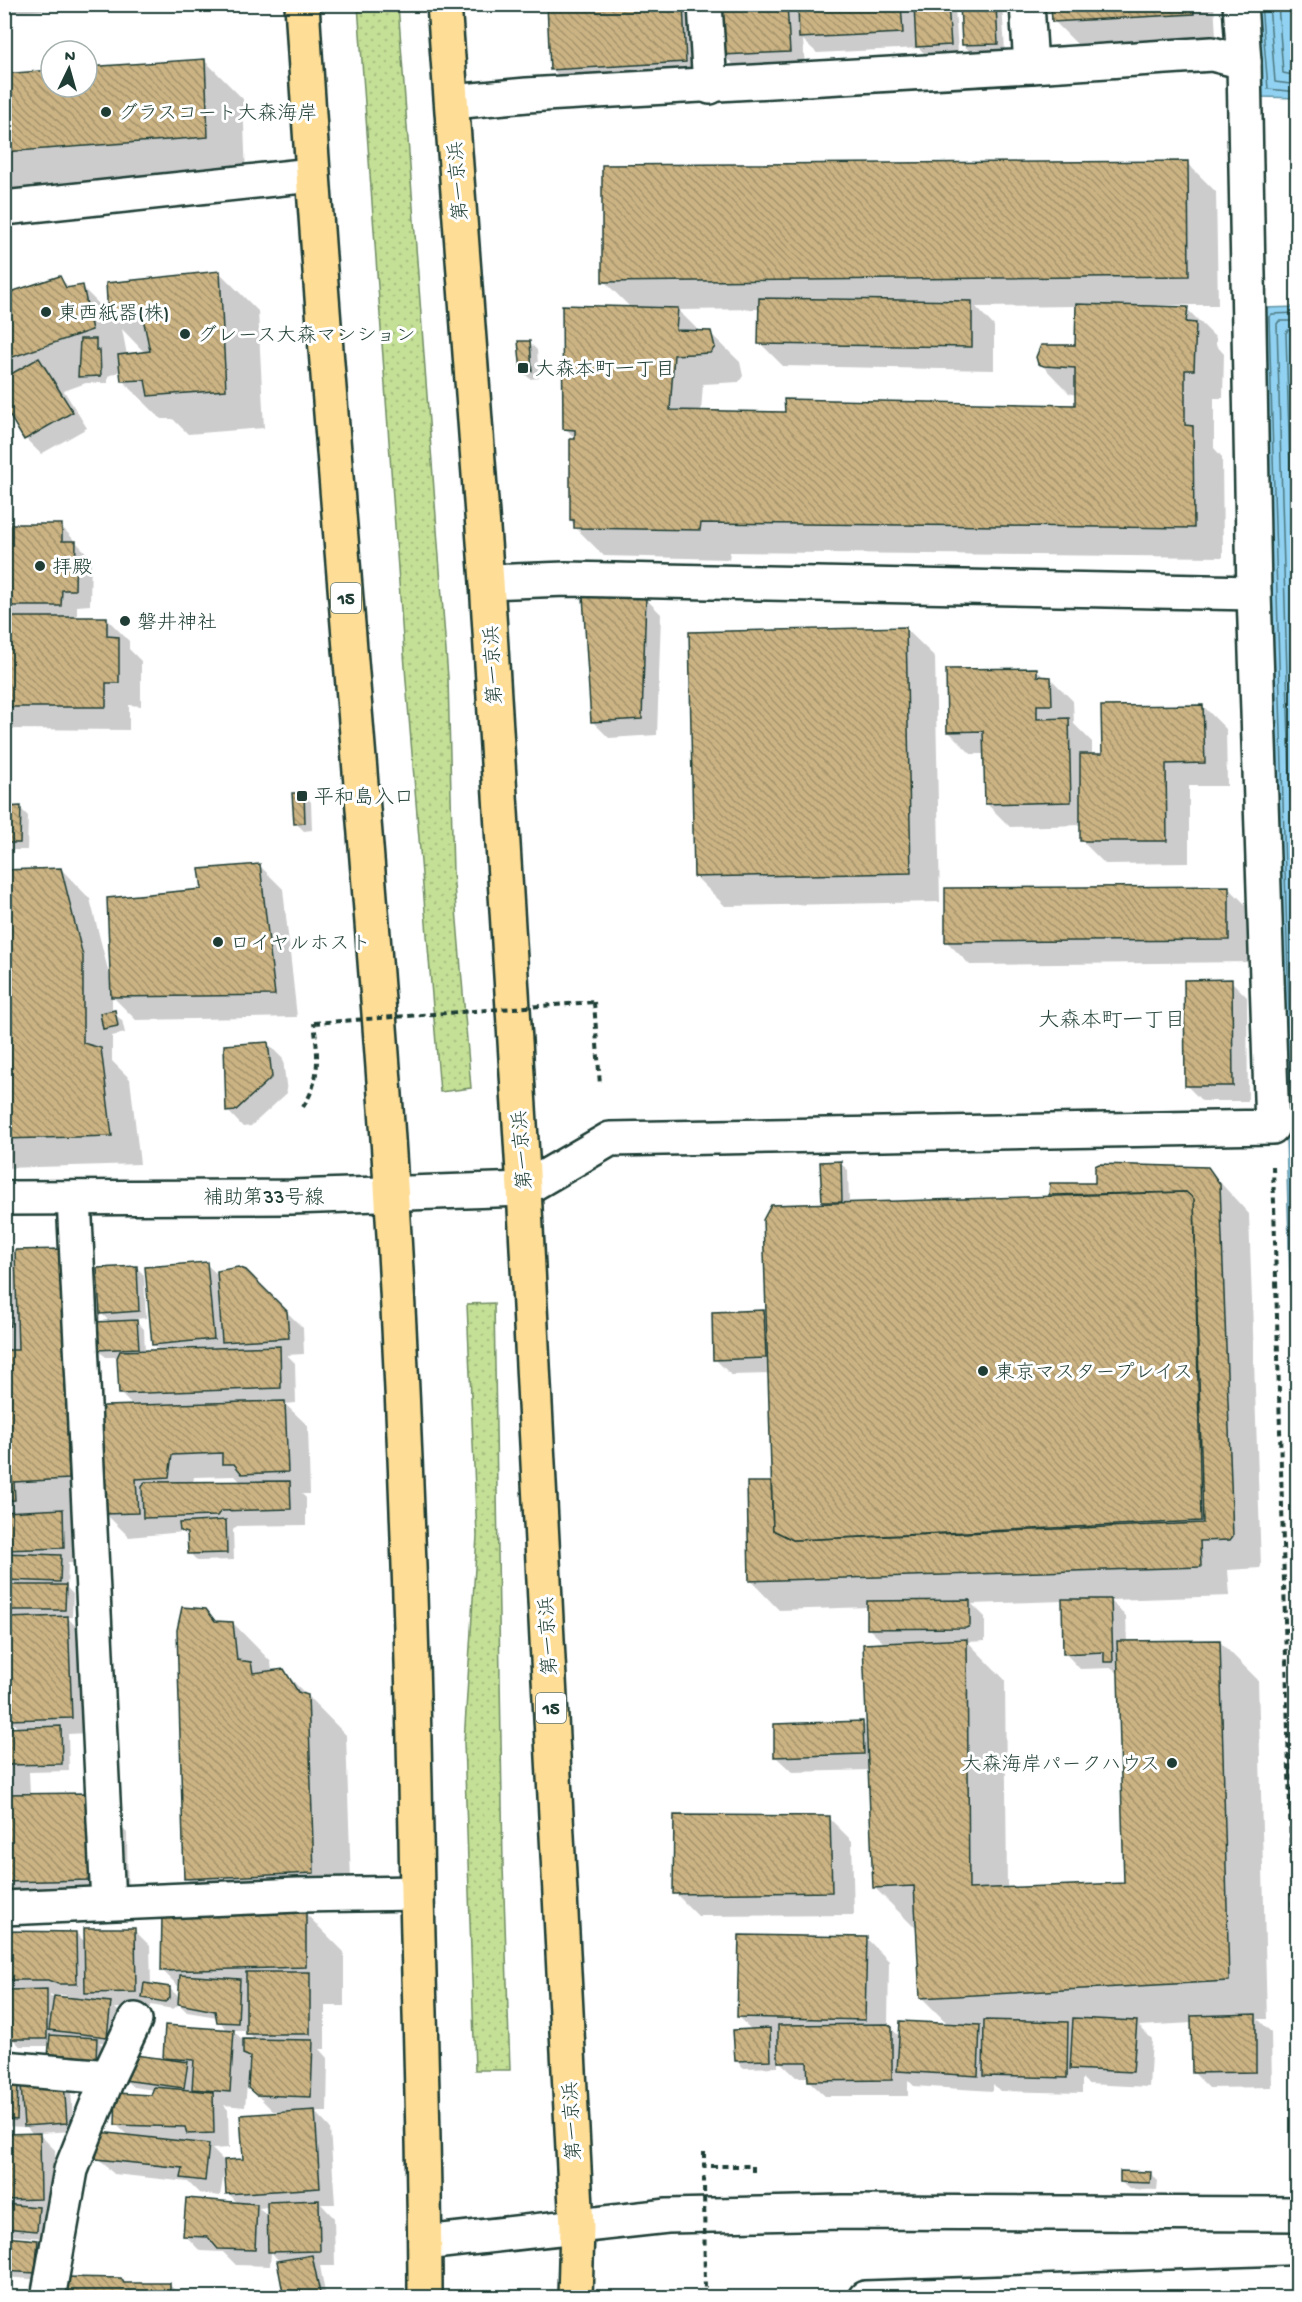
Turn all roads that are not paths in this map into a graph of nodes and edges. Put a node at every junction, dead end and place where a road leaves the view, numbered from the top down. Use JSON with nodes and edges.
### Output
{"nodes":[{"id":1,"x":302,"y":4,"type":"edge"},
{"id":2,"x":444,"y":4,"type":"edge"},
{"id":3,"x":705,"y":4,"type":"edge"},
{"id":4,"x":1027,"y":4,"type":"edge"},
{"id":5,"x":1240,"y":4,"type":"edge"},
{"id":6,"x":1244,"y":62,"type":"junction"},
{"id":7,"x":1031,"y":66,"type":"junction"},
{"id":8,"x":710,"y":87,"type":"junction"},
{"id":9,"x":452,"y":102,"type":"junction"},
{"id":10,"x":312,"y":175,"type":"junction"},
{"id":11,"x":4,"y":208,"type":"edge"},
{"id":12,"x":487,"y":582,"type":"junction"},
{"id":13,"x":1254,"y":593,"type":"junction"},
{"id":14,"x":524,"y":1189,"type":"junction"},
{"id":15,"x":391,"y":1192,"type":"junction"},
{"id":16,"x":4,"y":1198,"type":"edge"},
{"id":17,"x":74,"y":1198,"type":"junction"},
{"id":18,"x":417,"y":1893,"type":"junction"},
{"id":19,"x":108,"y":1904,"type":"junction"},
{"id":20,"x":4,"y":1908,"type":"edge"},
{"id":21,"x":135,"y":2020,"type":"dead end"},
{"id":22,"x":4,"y":2068,"type":"edge"},
{"id":23,"x":108,"y":2077,"type":"junction"},
{"id":24,"x":1298,"y":2214,"type":"edge"},
{"id":25,"x":577,"y":2227,"type":"junction"},
{"id":26,"x":425,"y":2244,"type":"junction"},
{"id":27,"x":1298,"y":2283,"type":"edge"},
{"id":28,"x":48,"y":2298,"type":"edge"},
{"id":29,"x":425,"y":2298,"type":"edge"},
{"id":30,"x":575,"y":2298,"type":"edge"},
{"id":31,"x":865,"y":2298,"type":"edge"}],
"edges":[{"from":1,"to":10,"type":"highway","number":"15"},
{"from":2,"to":9,"type":"highway","name":"第一京浜","number":"15"},
{"from":3,"to":8,"type":"street"},
{"from":4,"to":7,"type":"street"},
{"from":5,"to":6,"type":"street"},
{"from":6,"to":7,"type":"street"},
{"from":6,"to":13,"type":"street"},
{"from":7,"to":8,"type":"street"},
{"from":8,"to":9,"type":"street"},
{"from":9,"to":12,"type":"highway","name":"第一京浜","number":"15"},
{"from":10,"to":11,"type":"street"},
{"from":10,"to":15,"type":"highway","number":"15"},
{"from":12,"to":13,"type":"street"},
{"from":12,"to":14,"type":"highway","name":"第一京浜","number":"15"},
{"from":13,"to":14,"type":"street"},
{"from":14,"to":15,"type":"street","name":"補助第33号線"},
{"from":14,"to":25,"type":"highway","name":"第一京浜","number":"15"},
{"from":15,"to":17,"type":"street","name":"補助第33号線"},
{"from":15,"to":18,"type":"highway","number":"15"},
{"from":16,"to":17,"type":"street","name":"補助第33号線"},
{"from":17,"to":19,"type":"street"},
{"from":18,"to":19,"type":"street"},
{"from":18,"to":26,"type":"highway","number":"15"},
{"from":19,"to":20,"type":"street"},
{"from":21,"to":23,"type":"street"},
{"from":22,"to":23,"type":"street"},
{"from":23,"to":28,"type":"street"},
{"from":24,"to":25,"type":"street"},
{"from":25,"to":26,"type":"street"},
{"from":25,"to":30,"type":"highway","name":"第一京浜","number":"15"},
{"from":26,"to":29,"type":"highway","number":"15"},
{"from":27,"to":31,"type":"street"}]}
